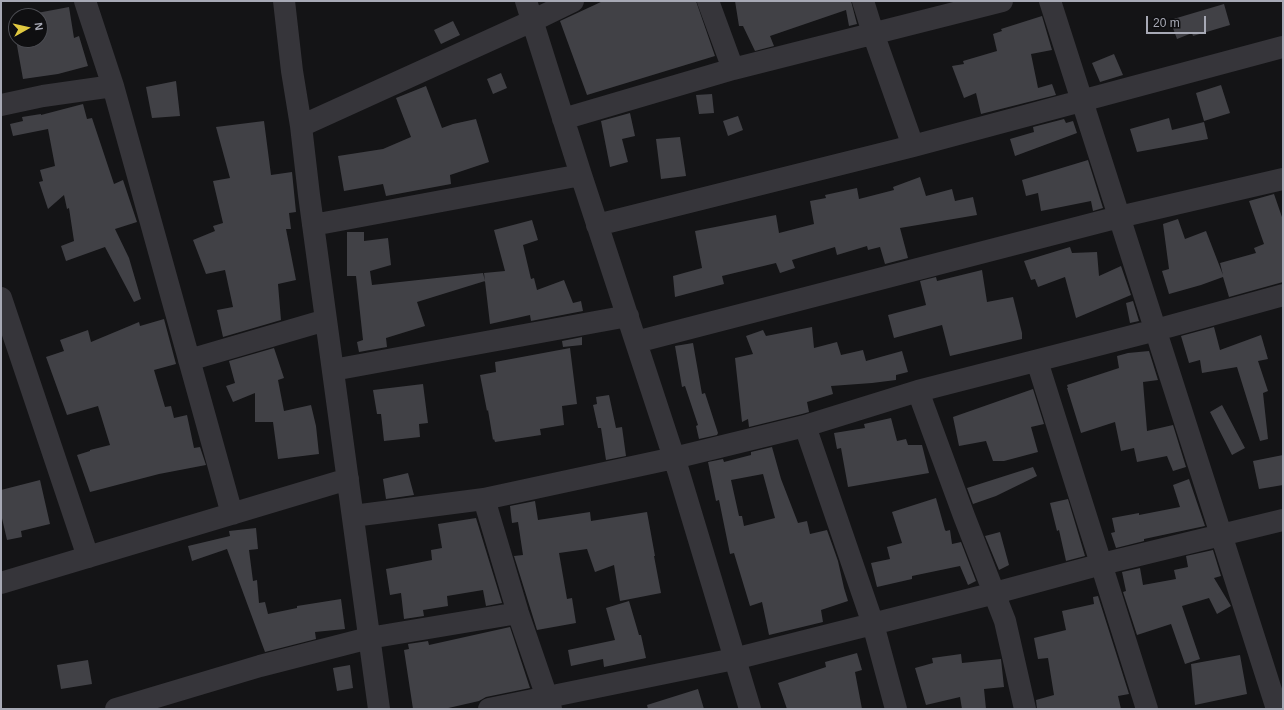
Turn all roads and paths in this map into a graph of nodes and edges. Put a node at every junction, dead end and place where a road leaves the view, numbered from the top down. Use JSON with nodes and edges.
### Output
{"nodes":[{"id":1,"x":85,"y":1,"type":"edge"},
{"id":2,"x":284,"y":1,"type":"edge"},
{"id":3,"x":526,"y":1,"type":"edge"},
{"id":4,"x":573,"y":1,"type":"edge"},
{"id":5,"x":708,"y":1,"type":"edge"},
{"id":6,"x":863,"y":1,"type":"edge"},
{"id":7,"x":1002,"y":1,"type":"edge"},
{"id":8,"x":1050,"y":1,"type":"edge"},
{"id":9,"x":532,"y":21,"type":"junction"},
{"id":10,"x":873,"y":33,"type":"junction"},
{"id":11,"x":1283,"y":47,"type":"edge"},
{"id":12,"x":733,"y":69,"type":"junction"},
{"id":13,"x":113,"y":86,"type":"junction"},
{"id":14,"x":1082,"y":101,"type":"junction"},
{"id":15,"x":1,"y":105,"type":"edge"},
{"id":16,"x":564,"y":119,"type":"junction"},
{"id":17,"x":301,"y":126,"type":"junction"},
{"id":18,"x":913,"y":146,"type":"junction"},
{"id":19,"x":581,"y":174,"type":"junction"},
{"id":20,"x":1283,"y":179,"type":"edge"},
{"id":21,"x":1119,"y":216,"type":"junction"},
{"id":22,"x":313,"y":225,"type":"junction"},
{"id":23,"x":597,"y":225,"type":"junction"},
{"id":24,"x":1283,"y":295,"type":"edge"},
{"id":25,"x":1,"y":298,"type":"edge"},
{"id":26,"x":628,"y":316,"type":"junction"},
{"id":27,"x":326,"y":320,"type":"junction"},
{"id":28,"x":1156,"y":330,"type":"junction"},
{"id":29,"x":636,"y":342,"type":"junction"},
{"id":30,"x":189,"y":360,"type":"junction"},
{"id":31,"x":1037,"y":361,"type":"junction"},
{"id":32,"x":333,"y":370,"type":"junction"},
{"id":33,"x":918,"y":391,"type":"junction"},
{"id":34,"x":806,"y":426,"type":"junction"},
{"id":35,"x":674,"y":458,"type":"junction"},
{"id":36,"x":348,"y":479,"type":"junction"},
{"id":37,"x":484,"y":499,"type":"junction"},
{"id":38,"x":232,"y":514,"type":"junction"},
{"id":39,"x":352,"y":516,"type":"junction"},
{"id":40,"x":1283,"y":520,"type":"edge"},
{"id":41,"x":1221,"y":535,"type":"junction"},
{"id":42,"x":88,"y":557,"type":"junction"},
{"id":43,"x":1102,"y":564,"type":"junction"},
{"id":44,"x":1,"y":583,"type":"edge"},
{"id":45,"x":995,"y":593,"type":"junction"},
{"id":46,"x":518,"y":613,"type":"junction"},
{"id":47,"x":873,"y":624,"type":"junction"},
{"id":48,"x":369,"y":638,"type":"junction"},
{"id":49,"x":734,"y":659,"type":"junction"},
{"id":50,"x":550,"y":703,"type":"edge"},
{"id":51,"x":116,"y":709,"type":"edge"},
{"id":52,"x":379,"y":709,"type":"edge"},
{"id":53,"x":489,"y":709,"type":"edge"},
{"id":54,"x":750,"y":709,"type":"edge"},
{"id":55,"x":896,"y":709,"type":"edge"},
{"id":56,"x":1025,"y":709,"type":"edge"},
{"id":57,"x":1147,"y":709,"type":"edge"},
{"id":58,"x":1277,"y":709,"type":"edge"}],
"edges":[{"from":1,"to":13,"type":"street"},
{"from":2,"to":17,"type":"street"},
{"from":3,"to":9,"type":"street"},
{"from":4,"to":9,"type":"street"},
{"from":5,"to":12,"type":"street"},
{"from":6,"to":10,"type":"street"},
{"from":7,"to":10,"type":"street"},
{"from":8,"to":14,"type":"street"},
{"from":9,"to":16,"type":"street"},
{"from":9,"to":17,"type":"street"},
{"from":10,"to":12,"type":"street"},
{"from":10,"to":18,"type":"street"},
{"from":11,"to":14,"type":"street"},
{"from":12,"to":16,"type":"street"},
{"from":13,"to":15,"type":"street"},
{"from":13,"to":30,"type":"street"},
{"from":14,"to":18,"type":"street"},
{"from":14,"to":21,"type":"street"},
{"from":16,"to":19,"type":"street"},
{"from":17,"to":22,"type":"street"},
{"from":18,"to":23,"type":"street"},
{"from":19,"to":22,"type":"street"},
{"from":19,"to":23,"type":"street"},
{"from":20,"to":21,"type":"street"},
{"from":21,"to":28,"type":"street"},
{"from":21,"to":29,"type":"street"},
{"from":22,"to":27,"type":"street"},
{"from":23,"to":26,"type":"street"},
{"from":24,"to":28,"type":"street"},
{"from":25,"to":42,"type":"street"},
{"from":26,"to":29,"type":"street"},
{"from":26,"to":32,"type":"street"},
{"from":27,"to":30,"type":"street"},
{"from":27,"to":32,"type":"street"},
{"from":28,"to":31,"type":"street"},
{"from":28,"to":41,"type":"street"},
{"from":29,"to":35,"type":"street"},
{"from":30,"to":38,"type":"street"},
{"from":31,"to":33,"type":"street"},
{"from":31,"to":43,"type":"street"},
{"from":32,"to":36,"type":"street"},
{"from":33,"to":34,"type":"street"},
{"from":33,"to":45,"type":"street"},
{"from":34,"to":35,"type":"street"},
{"from":34,"to":47,"type":"street"},
{"from":35,"to":37,"type":"street"},
{"from":35,"to":49,"type":"street"},
{"from":36,"to":38,"type":"street"},
{"from":36,"to":39,"type":"street"},
{"from":37,"to":39,"type":"street"},
{"from":37,"to":46,"type":"street"},
{"from":38,"to":42,"type":"street"},
{"from":39,"to":48,"type":"street"},
{"from":40,"to":41,"type":"street"},
{"from":41,"to":43,"type":"street"},
{"from":41,"to":58,"type":"street"},
{"from":42,"to":44,"type":"street"},
{"from":43,"to":45,"type":"street"},
{"from":43,"to":57,"type":"street"},
{"from":45,"to":47,"type":"street"},
{"from":45,"to":56,"type":"street"},
{"from":46,"to":48,"type":"street"},
{"from":46,"to":50,"type":"street"},
{"from":47,"to":49,"type":"street"},
{"from":47,"to":55,"type":"street"},
{"from":48,"to":51,"type":"street"},
{"from":48,"to":52,"type":"street"},
{"from":49,"to":50,"type":"street"},
{"from":49,"to":54,"type":"street"},
{"from":50,"to":53,"type":"street"}]}
